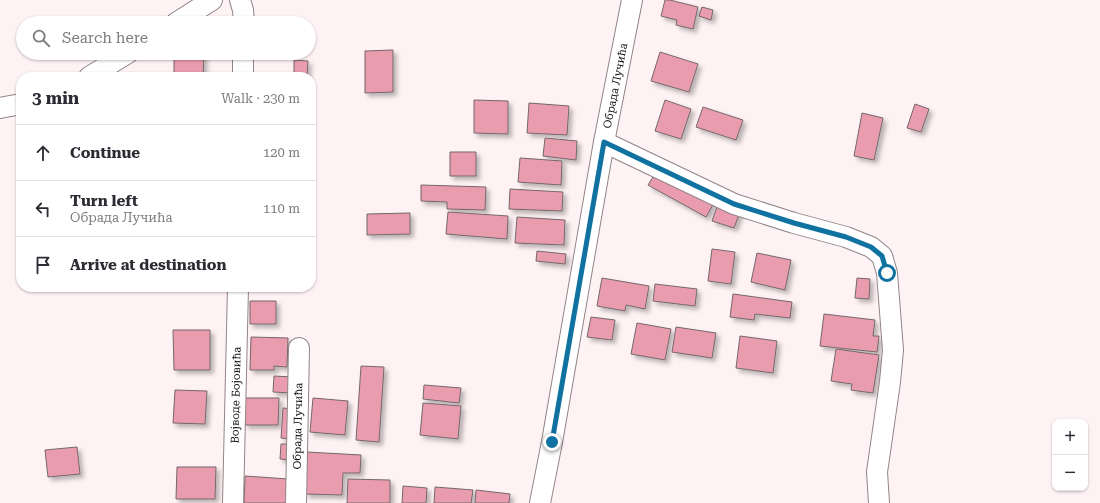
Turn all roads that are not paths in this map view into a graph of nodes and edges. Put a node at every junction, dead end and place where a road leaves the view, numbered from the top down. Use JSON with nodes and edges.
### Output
{"nodes":[{"id":1,"x":212,"y":0,"type":"edge"},
{"id":2,"x":240,"y":0,"type":"edge"},
{"id":3,"x":632,"y":0,"type":"edge"},
{"id":4,"x":187,"y":16,"type":"edge"},
{"id":5,"x":243,"y":16,"type":"edge"},
{"id":6,"x":117,"y":60,"type":"edge"},
{"id":7,"x":243,"y":60,"type":"edge"},
{"id":8,"x":97,"y":72,"type":"edge"},
{"id":9,"x":243,"y":72,"type":"edge"},
{"id":10,"x":16,"y":105,"type":"edge"},
{"id":11,"x":0,"y":108,"type":"edge"},
{"id":12,"x":604,"y":142,"type":"junction"},
{"id":13,"x":238,"y":292,"type":"edge"},
{"id":14,"x":299,"y":348,"type":"dead end"},
{"id":15,"x":233,"y":503,"type":"edge"},
{"id":16,"x":296,"y":503,"type":"edge"},
{"id":17,"x":540,"y":503,"type":"edge"},
{"id":18,"x":879,"y":503,"type":"edge"}],
"edges":[{"from":1,"to":4,"type":"street"},
{"from":2,"to":5,"type":"street"},
{"from":3,"to":12,"type":"street","name":"Обрада Лучића"},
{"from":6,"to":8,"type":"street"},
{"from":7,"to":9,"type":"street"},
{"from":10,"to":11,"type":"street"},
{"from":12,"to":17,"type":"street","name":"Обрада Лучића"},
{"from":12,"to":18,"type":"street"},
{"from":13,"to":15,"type":"street","name":"Војводе Бојовића"},
{"from":14,"to":16,"type":"street","name":"Обрада Лучића"}]}
